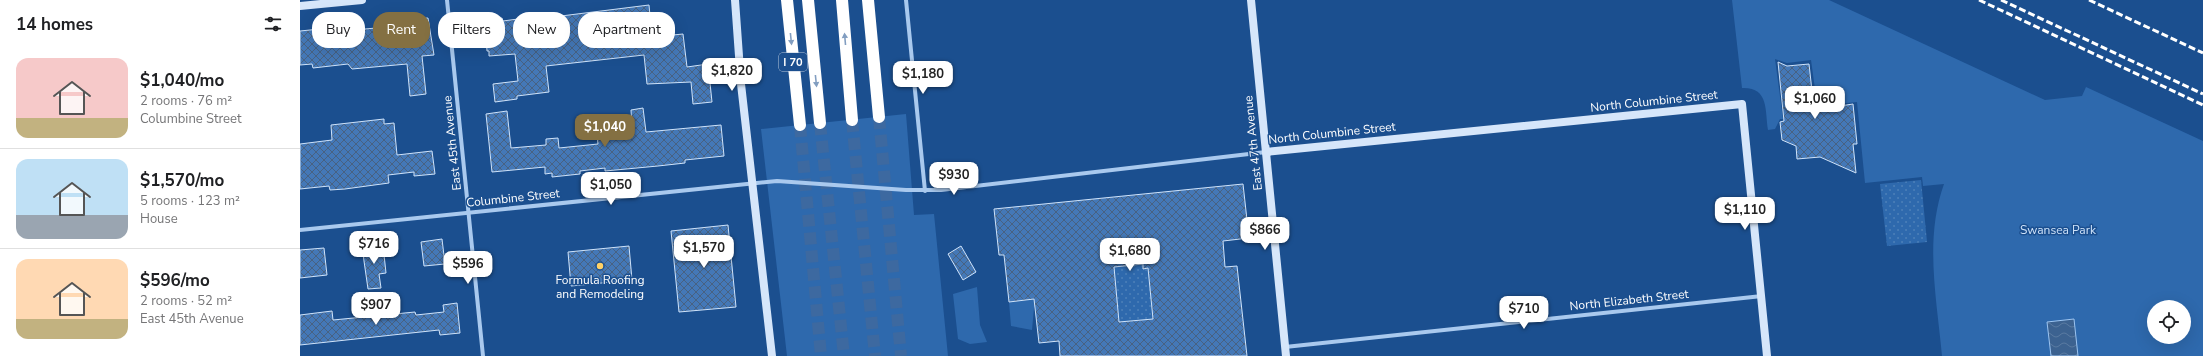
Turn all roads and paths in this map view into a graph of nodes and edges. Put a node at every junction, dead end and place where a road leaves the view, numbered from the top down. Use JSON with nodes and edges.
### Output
{"nodes":[{"id":1,"x":362,"y":0,"type":"edge"},
{"id":2,"x":447,"y":0,"type":"edge"},
{"id":3,"x":735,"y":0,"type":"edge"},
{"id":4,"x":787,"y":0,"type":"edge"},
{"id":5,"x":808,"y":0,"type":"edge"},
{"id":6,"x":842,"y":0,"type":"edge"},
{"id":7,"x":868,"y":0,"type":"edge"},
{"id":8,"x":906,"y":0,"type":"edge"},
{"id":9,"x":1251,"y":0,"type":"edge"},
{"id":10,"x":300,"y":6,"type":"edge"},
{"id":11,"x":878,"y":117,"type":"tunnel mouth"},
{"id":12,"x":852,"y":120,"type":"tunnel mouth"},
{"id":13,"x":820,"y":123,"type":"tunnel mouth"},
{"id":14,"x":800,"y":125,"type":"tunnel mouth"},
{"id":15,"x":1266,"y":152,"type":"junction"},
{"id":16,"x":752,"y":182,"type":"junction"},
{"id":17,"x":924,"y":190,"type":"junction"},
{"id":18,"x":469,"y":213,"type":"junction"},
{"id":19,"x":300,"y":230,"type":"edge"},
{"id":20,"x":1762,"y":296,"type":"junction"},
{"id":21,"x":1285,"y":347,"type":"junction"},
{"id":22,"x":484,"y":356,"type":"edge"},
{"id":23,"x":772,"y":356,"type":"edge"},
{"id":24,"x":1286,"y":356,"type":"edge"},
{"id":25,"x":1768,"y":356,"type":"edge"}],
"edges":[{"from":1,"to":10,"type":"street"},
{"from":2,"to":18,"type":"street","name":"East 45th Avenue"},
{"from":3,"to":16,"type":"street"},
{"from":4,"to":14,"type":"highway","number":"I 70","one_way":true},
{"from":5,"to":13,"type":"highway","one_way":true},
{"from":12,"to":6,"type":"highway","one_way":true},
{"from":7,"to":11,"type":"highway"},
{"from":8,"to":17,"type":"street"},
{"from":9,"to":15,"type":"street","name":"East 47th Avenue"},
{"from":15,"to":17,"type":"street","name":"North Columbine Street"},
{"from":15,"to":20,"type":"street","name":"North Columbine Street"},
{"from":15,"to":21,"type":"street","name":"East 47th Avenue"},
{"from":16,"to":17,"type":"street"},
{"from":16,"to":18,"type":"street","name":"Columbine Street"},
{"from":16,"to":23,"type":"street"},
{"from":18,"to":19,"type":"street","name":"Columbine Street"},
{"from":18,"to":22,"type":"street","name":"East 45th Avenue"},
{"from":20,"to":21,"type":"street","name":"North Elizabeth Street"},
{"from":20,"to":25,"type":"street"},
{"from":21,"to":24,"type":"street","name":"East 47th Avenue"}]}
